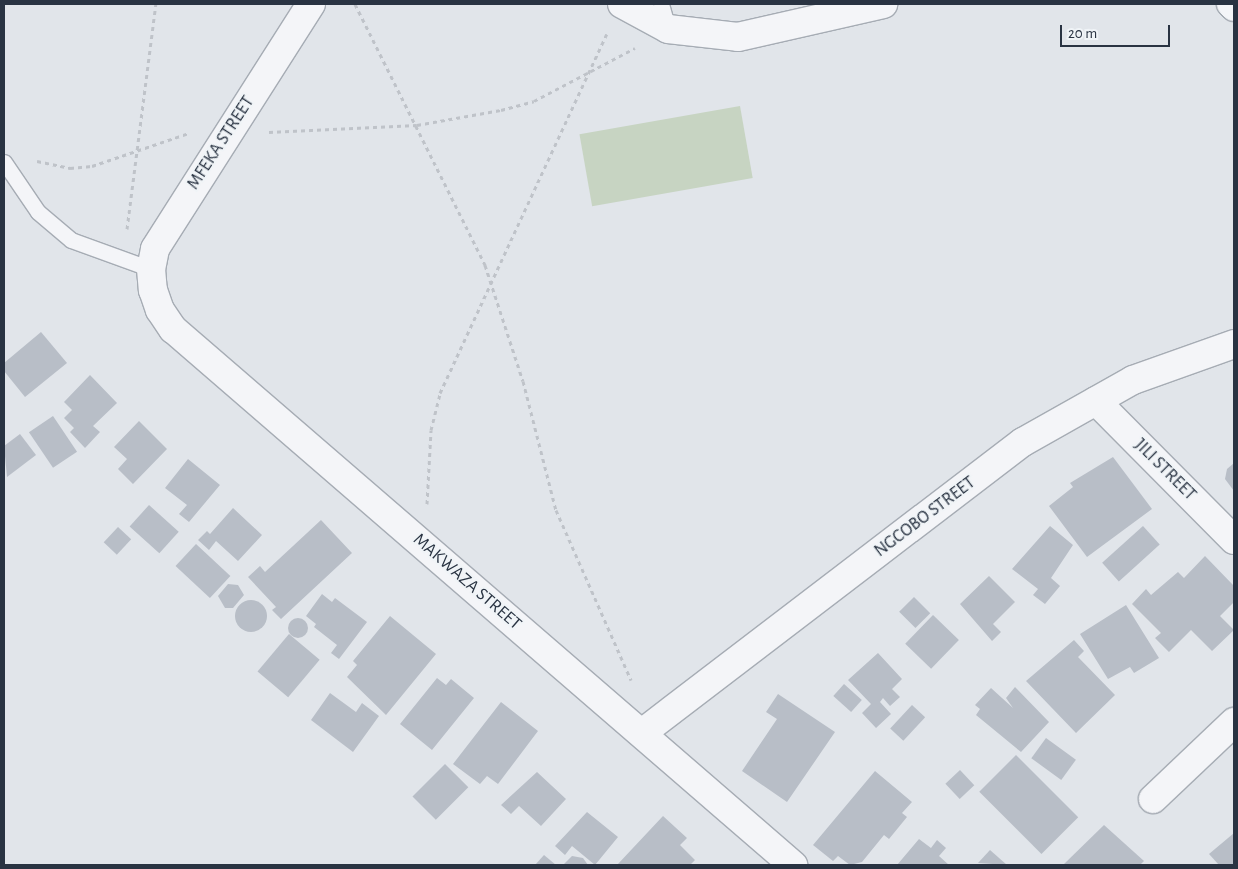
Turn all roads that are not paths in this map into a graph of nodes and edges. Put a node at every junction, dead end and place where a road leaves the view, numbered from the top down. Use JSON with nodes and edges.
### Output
{"nodes":[{"id":1,"x":311,"y":4,"type":"edge"},
{"id":2,"x":622,"y":4,"type":"edge"},
{"id":3,"x":1231,"y":4,"type":"edge"},
{"id":4,"x":865,"y":6,"type":"edge"},
{"id":5,"x":1234,"y":7,"type":"edge"},
{"id":6,"x":664,"y":17,"type":"edge"},
{"id":7,"x":4,"y":162,"type":"edge"},
{"id":8,"x":152,"y":279,"type":"junction"},
{"id":9,"x":1234,"y":344,"type":"edge"},
{"id":10,"x":1096,"y":401,"type":"junction"},
{"id":11,"x":1234,"y":540,"type":"edge"},
{"id":12,"x":1234,"y":722,"type":"edge"},
{"id":13,"x":647,"y":730,"type":"junction"},
{"id":14,"x":1153,"y":799,"type":"dead end"},
{"id":15,"x":793,"y":865,"type":"edge"}],
"edges":[{"from":1,"to":8,"type":"street","name":"MFEKA STREET"},
{"from":2,"to":6,"type":"street"},
{"from":3,"to":5,"type":"street"},
{"from":4,"to":6,"type":"street"},
{"from":7,"to":8,"type":"lane"},
{"from":8,"to":13,"type":"street","name":"MAKWAZA STREET"},
{"from":9,"to":10,"type":"street","name":"NGCOBO STREET"},
{"from":10,"to":11,"type":"street","name":"JILI STREET"},
{"from":10,"to":13,"type":"street","name":"NGCOBO STREET"},
{"from":12,"to":14,"type":"street"},
{"from":13,"to":15,"type":"street","name":"MAKWAZA STREET"}]}
